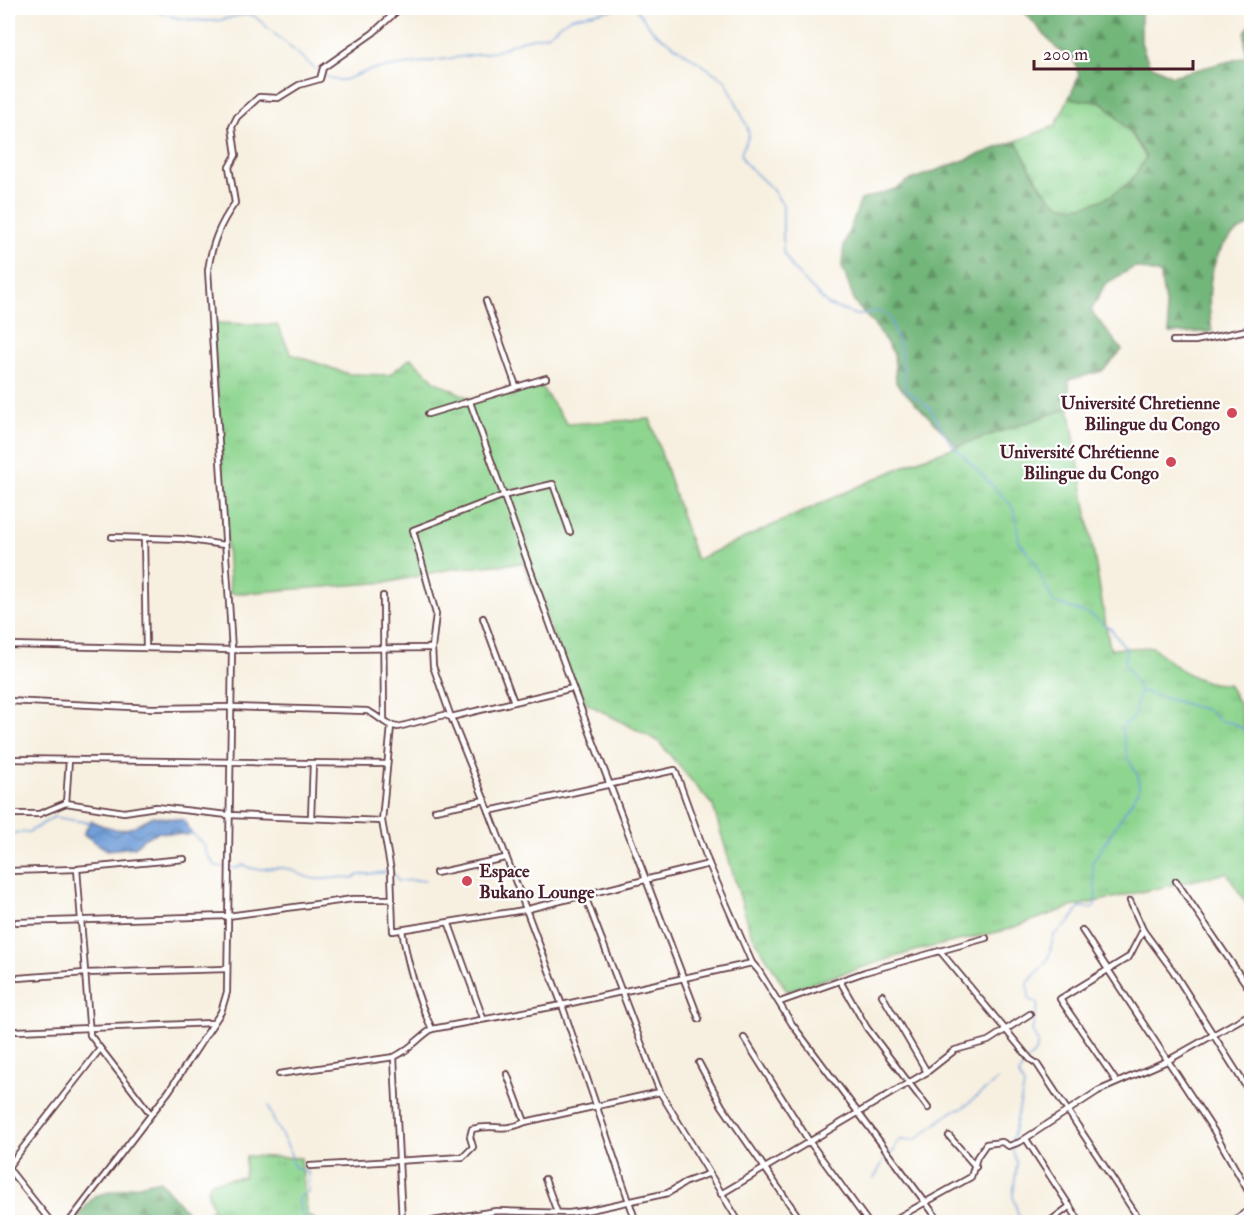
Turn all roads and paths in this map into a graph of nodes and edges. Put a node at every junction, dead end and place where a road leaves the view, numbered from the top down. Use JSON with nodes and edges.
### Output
{"nodes":[{"id":1,"x":400,"y":8,"type":"edge"},
{"id":2,"x":486,"y":301,"type":"dead end"},
{"id":3,"x":1251,"y":329,"type":"edge"},
{"id":4,"x":1173,"y":341,"type":"dead end"},
{"id":5,"x":546,"y":378,"type":"dead end"},
{"id":6,"x":516,"y":386,"type":"junction"},
{"id":7,"x":470,"y":402,"type":"junction"},
{"id":8,"x":428,"y":414,"type":"dead end"},
{"id":9,"x":502,"y":496,"type":"junction"},
{"id":10,"x":570,"y":532,"type":"dead end"},
{"id":11,"x":112,"y":537,"type":"dead end"},
{"id":12,"x":144,"y":538,"type":"junction"},
{"id":13,"x":225,"y":545,"type":"junction"},
{"id":14,"x":383,"y":596,"type":"dead end"},
{"id":15,"x":483,"y":618,"type":"dead end"},
{"id":16,"x":8,"y":645,"type":"edge"},
{"id":17,"x":146,"y":648,"type":"junction"},
{"id":18,"x":432,"y":648,"type":"junction"},
{"id":19,"x":232,"y":650,"type":"junction"},
{"id":20,"x":383,"y":650,"type":"junction"},
{"id":21,"x":573,"y":688,"type":"junction"},
{"id":22,"x":8,"y":701,"type":"edge"},
{"id":23,"x":514,"y":702,"type":"junction"},
{"id":24,"x":231,"y":707,"type":"junction"},
{"id":25,"x":451,"y":717,"type":"junction"},
{"id":26,"x":384,"y":721,"type":"junction"},
{"id":27,"x":391,"y":726,"type":"junction"},
{"id":28,"x":8,"y":759,"type":"edge"},
{"id":29,"x":69,"y":760,"type":"junction"},
{"id":30,"x":229,"y":762,"type":"junction"},
{"id":31,"x":313,"y":763,"type":"junction"},
{"id":32,"x":387,"y":764,"type":"junction"},
{"id":33,"x":612,"y":785,"type":"junction"},
{"id":34,"x":485,"y":800,"type":"junction"},
{"id":35,"x":66,"y":803,"type":"junction"},
{"id":36,"x":435,"y":810,"type":"dead end"},
{"id":37,"x":489,"y":811,"type":"junction"},
{"id":38,"x":8,"y":814,"type":"edge"},
{"id":39,"x":228,"y":815,"type":"junction"},
{"id":40,"x":311,"y":818,"type":"junction"},
{"id":41,"x":382,"y":821,"type":"junction"},
{"id":42,"x":505,"y":858,"type":"junction"},
{"id":43,"x":184,"y":859,"type":"dead end"},
{"id":44,"x":709,"y":864,"type":"junction"},
{"id":45,"x":77,"y":869,"type":"junction"},
{"id":46,"x":8,"y":871,"type":"edge"},
{"id":47,"x":436,"y":873,"type":"dead end"},
{"id":48,"x":647,"y":880,"type":"junction"},
{"id":49,"x":1176,"y":881,"type":"dead end"},
{"id":50,"x":585,"y":896,"type":"junction"},
{"id":51,"x":390,"y":899,"type":"junction"},
{"id":52,"x":1130,"y":901,"type":"dead end"},
{"id":53,"x":524,"y":910,"type":"junction"},
{"id":54,"x":228,"y":916,"type":"junction"},
{"id":55,"x":81,"y":921,"type":"junction"},
{"id":56,"x":17,"y":922,"type":"dead end"},
{"id":57,"x":449,"y":924,"type":"junction"},
{"id":58,"x":402,"y":930,"type":"junction"},
{"id":59,"x":1082,"y":930,"type":"dead end"},
{"id":60,"x":1143,"y":930,"type":"junction"},
{"id":61,"x":986,"y":938,"type":"dead end"},
{"id":62,"x":940,"y":951,"type":"junction"},
{"id":63,"x":752,"y":963,"type":"junction"},
{"id":64,"x":227,"y":969,"type":"junction"},
{"id":65,"x":1108,"y":970,"type":"junction"},
{"id":66,"x":85,"y":973,"type":"junction"},
{"id":67,"x":18,"y":978,"type":"dead end"},
{"id":68,"x":683,"y":978,"type":"junction"},
{"id":69,"x":840,"y":981,"type":"junction"},
{"id":70,"x":623,"y":992,"type":"junction"},
{"id":71,"x":1251,"y":993,"type":"edge"},
{"id":72,"x":882,"y":995,"type":"dead end"},
{"id":73,"x":780,"y":1002,"type":"junction"},
{"id":74,"x":562,"y":1005,"type":"junction"},
{"id":75,"x":1251,"y":1013,"type":"edge"},
{"id":76,"x":1030,"y":1014,"type":"dead end"},
{"id":77,"x":483,"y":1018,"type":"junction"},
{"id":78,"x":699,"y":1019,"type":"dead end"},
{"id":79,"x":212,"y":1023,"type":"junction"},
{"id":80,"x":1006,"y":1028,"type":"junction"},
{"id":81,"x":89,"y":1029,"type":"junction"},
{"id":82,"x":432,"y":1029,"type":"junction"},
{"id":83,"x":17,"y":1031,"type":"dead end"},
{"id":84,"x":1213,"y":1035,"type":"junction"},
{"id":85,"x":744,"y":1038,"type":"dead end"},
{"id":86,"x":100,"y":1049,"type":"junction"},
{"id":87,"x":394,"y":1057,"type":"junction"},
{"id":88,"x":1167,"y":1061,"type":"junction"},
{"id":89,"x":699,"y":1063,"type":"dead end"},
{"id":90,"x":927,"y":1072,"type":"junction"},
{"id":91,"x":279,"y":1074,"type":"dead end"},
{"id":92,"x":507,"y":1074,"type":"dead end"},
{"id":93,"x":1116,"y":1081,"type":"junction"},
{"id":94,"x":908,"y":1083,"type":"junction"},
{"id":95,"x":660,"y":1092,"type":"junction"},
{"id":96,"x":1251,"y":1096,"type":"edge"},
{"id":97,"x":597,"y":1106,"type":"junction"},
{"id":98,"x":928,"y":1108,"type":"dead end"},
{"id":99,"x":1068,"y":1111,"type":"junction"},
{"id":100,"x":857,"y":1112,"type":"junction"},
{"id":101,"x":150,"y":1113,"type":"junction"},
{"id":102,"x":525,"y":1122,"type":"junction"},
{"id":103,"x":949,"y":1136,"type":"dead end"},
{"id":104,"x":1026,"y":1139,"type":"junction"},
{"id":105,"x":809,"y":1140,"type":"junction"},
{"id":106,"x":399,"y":1162,"type":"junction"},
{"id":107,"x":310,"y":1166,"type":"dead end"},
{"id":108,"x":976,"y":1167,"type":"junction"},
{"id":109,"x":8,"y":1168,"type":"edge"},
{"id":110,"x":762,"y":1168,"type":"junction"},
{"id":111,"x":708,"y":1174,"type":"junction"},
{"id":112,"x":545,"y":1179,"type":"dead end"},
{"id":113,"x":721,"y":1194,"type":"junction"},
{"id":114,"x":1251,"y":1198,"type":"edge"},
{"id":115,"x":628,"y":1203,"type":"junction"},
{"id":116,"x":925,"y":1205,"type":"junction"},
{"id":117,"x":1070,"y":1206,"type":"junction"},
{"id":118,"x":1251,"y":1208,"type":"edge"},
{"id":119,"x":557,"y":1212,"type":"junction"},
{"id":120,"x":51,"y":1222,"type":"edge"},
{"id":121,"x":69,"y":1222,"type":"edge"},
{"id":122,"x":401,"y":1222,"type":"edge"},
{"id":123,"x":410,"y":1222,"type":"edge"},
{"id":124,"x":426,"y":1222,"type":"edge"},
{"id":125,"x":636,"y":1222,"type":"edge"},
{"id":126,"x":737,"y":1222,"type":"edge"},
{"id":127,"x":802,"y":1222,"type":"edge"},
{"id":128,"x":868,"y":1222,"type":"edge"},
{"id":129,"x":890,"y":1222,"type":"edge"},
{"id":130,"x":940,"y":1222,"type":"edge"},
{"id":131,"x":1049,"y":1222,"type":"edge"},
{"id":132,"x":1080,"y":1222,"type":"edge"},
{"id":133,"x":1140,"y":1222,"type":"edge"},
{"id":134,"x":1231,"y":1222,"type":"edge"}],
"edges":[{"from":1,"to":13,"type":"street"},
{"from":2,"to":6,"type":"street"},
{"from":3,"to":4,"type":"street"},
{"from":5,"to":6,"type":"street"},
{"from":6,"to":7,"type":"street"},
{"from":7,"to":8,"type":"street"},
{"from":7,"to":9,"type":"street"},
{"from":9,"to":10,"type":"street"},
{"from":9,"to":18,"type":"street"},
{"from":9,"to":21,"type":"street"},
{"from":11,"to":12,"type":"street"},
{"from":12,"to":13,"type":"street"},
{"from":12,"to":17,"type":"street"},
{"from":13,"to":19,"type":"street"},
{"from":14,"to":20,"type":"street"},
{"from":15,"to":23,"type":"street"},
{"from":16,"to":17,"type":"street"},
{"from":17,"to":19,"type":"street"},
{"from":18,"to":20,"type":"street"},
{"from":18,"to":25,"type":"street"},
{"from":19,"to":20,"type":"street"},
{"from":19,"to":24,"type":"street"},
{"from":20,"to":26,"type":"street"},
{"from":21,"to":23,"type":"street"},
{"from":21,"to":33,"type":"street"},
{"from":22,"to":24,"type":"street"},
{"from":23,"to":25,"type":"street"},
{"from":24,"to":26,"type":"street"},
{"from":24,"to":30,"type":"street"},
{"from":25,"to":27,"type":"street"},
{"from":25,"to":34,"type":"street"},
{"from":26,"to":27,"type":"street"},
{"from":27,"to":32,"type":"street"},
{"from":28,"to":29,"type":"street"},
{"from":29,"to":30,"type":"street"},
{"from":29,"to":35,"type":"street"},
{"from":30,"to":31,"type":"street"},
{"from":30,"to":39,"type":"street"},
{"from":31,"to":32,"type":"street"},
{"from":31,"to":40,"type":"street"},
{"from":32,"to":41,"type":"street"},
{"from":33,"to":37,"type":"street"},
{"from":33,"to":44,"type":"street"},
{"from":33,"to":48,"type":"street"},
{"from":34,"to":36,"type":"street"},
{"from":34,"to":37,"type":"street"},
{"from":35,"to":38,"type":"street"},
{"from":35,"to":39,"type":"street"},
{"from":37,"to":42,"type":"street"},
{"from":39,"to":40,"type":"street"},
{"from":39,"to":54,"type":"street"},
{"from":40,"to":41,"type":"street"},
{"from":41,"to":51,"type":"street"},
{"from":42,"to":47,"type":"street"},
{"from":42,"to":53,"type":"street"},
{"from":43,"to":45,"type":"street"},
{"from":44,"to":48,"type":"street"},
{"from":44,"to":63,"type":"street"},
{"from":45,"to":46,"type":"street"},
{"from":45,"to":55,"type":"street"},
{"from":48,"to":50,"type":"street"},
{"from":48,"to":68,"type":"street"},
{"from":49,"to":71,"type":"street"},
{"from":50,"to":53,"type":"street"},
{"from":50,"to":70,"type":"street"},
{"from":51,"to":54,"type":"street"},
{"from":51,"to":58,"type":"street"},
{"from":52,"to":60,"type":"street"},
{"from":53,"to":57,"type":"street"},
{"from":53,"to":74,"type":"street"},
{"from":54,"to":55,"type":"street"},
{"from":54,"to":64,"type":"street"},
{"from":55,"to":56,"type":"street"},
{"from":55,"to":66,"type":"street"},
{"from":57,"to":58,"type":"street"},
{"from":57,"to":77,"type":"street"},
{"from":58,"to":82,"type":"street"},
{"from":59,"to":65,"type":"street"},
{"from":60,"to":65,"type":"street"},
{"from":60,"to":84,"type":"street"},
{"from":61,"to":62,"type":"street"},
{"from":62,"to":69,"type":"street"},
{"from":62,"to":80,"type":"street"},
{"from":63,"to":68,"type":"street"},
{"from":63,"to":73,"type":"street"},
{"from":64,"to":66,"type":"street"},
{"from":64,"to":79,"type":"street"},
{"from":65,"to":88,"type":"street"},
{"from":65,"to":93,"type":"street"},
{"from":66,"to":67,"type":"street"},
{"from":66,"to":81,"type":"street"},
{"from":68,"to":70,"type":"street"},
{"from":68,"to":78,"type":"street"},
{"from":69,"to":73,"type":"street"},
{"from":69,"to":94,"type":"street"},
{"from":70,"to":74,"type":"street"},
{"from":70,"to":95,"type":"street"},
{"from":72,"to":90,"type":"street"},
{"from":73,"to":100,"type":"street"},
{"from":74,"to":77,"type":"street"},
{"from":74,"to":97,"type":"street"},
{"from":75,"to":84,"type":"street"},
{"from":76,"to":80,"type":"street"},
{"from":77,"to":82,"type":"street"},
{"from":79,"to":81,"type":"street"},
{"from":79,"to":101,"type":"street"},
{"from":80,"to":90,"type":"street"},
{"from":80,"to":99,"type":"street"},
{"from":81,"to":83,"type":"street"},
{"from":81,"to":86,"type":"street"},
{"from":82,"to":87,"type":"street"},
{"from":84,"to":88,"type":"street"},
{"from":84,"to":96,"type":"street"},
{"from":85,"to":105,"type":"street"},
{"from":86,"to":101,"type":"street"},
{"from":86,"to":109,"type":"street"},
{"from":87,"to":91,"type":"street"},
{"from":87,"to":106,"type":"street"},
{"from":88,"to":93,"type":"street"},
{"from":88,"to":114,"type":"street"},
{"from":89,"to":110,"type":"street"},
{"from":90,"to":94,"type":"street"},
{"from":92,"to":102,"type":"street"},
{"from":93,"to":99,"type":"street"},
{"from":94,"to":98,"type":"street"},
{"from":94,"to":100,"type":"street"},
{"from":95,"to":97,"type":"street"},
{"from":95,"to":111,"type":"street"},
{"from":97,"to":102,"type":"street"},
{"from":97,"to":115,"type":"street"},
{"from":99,"to":104,"type":"street"},
{"from":99,"to":133,"type":"street"},
{"from":100,"to":105,"type":"street"},
{"from":100,"to":116,"type":"street"},
{"from":101,"to":121,"type":"street"},
{"from":102,"to":106,"type":"street"},
{"from":103,"to":108,"type":"street"},
{"from":104,"to":108,"type":"street"},
{"from":104,"to":117,"type":"street"},
{"from":105,"to":110,"type":"street"},
{"from":105,"to":128,"type":"street"},
{"from":106,"to":107,"type":"street"},
{"from":106,"to":122,"type":"street"},
{"from":108,"to":116,"type":"street"},
{"from":109,"to":120,"type":"street"},
{"from":110,"to":113,"type":"street"},
{"from":110,"to":127,"type":"street"},
{"from":111,"to":113,"type":"street"},
{"from":111,"to":115,"type":"street"},
{"from":112,"to":119,"type":"street"},
{"from":113,"to":126,"type":"street"},
{"from":115,"to":119,"type":"street"},
{"from":115,"to":125,"type":"street"},
{"from":116,"to":129,"type":"street"},
{"from":116,"to":130,"type":"street"},
{"from":117,"to":131,"type":"street"},
{"from":117,"to":132,"type":"street"},
{"from":118,"to":134,"type":"street"},
{"from":119,"to":124,"type":"street"},
{"from":122,"to":123,"type":"street"}]}
